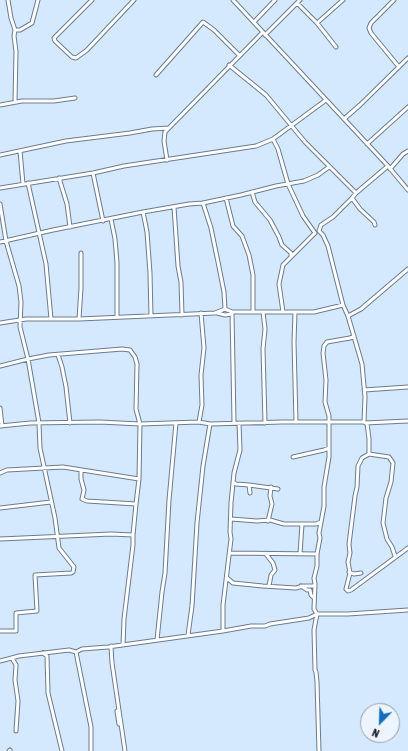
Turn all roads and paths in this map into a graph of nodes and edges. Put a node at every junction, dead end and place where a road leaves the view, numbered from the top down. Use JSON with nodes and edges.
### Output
{"nodes":[{"id":1,"x":8,"y":0,"type":"edge"},
{"id":2,"x":38,"y":0,"type":"edge"},
{"id":3,"x":92,"y":0,"type":"edge"},
{"id":4,"x":134,"y":0,"type":"edge"},
{"id":5,"x":233,"y":0,"type":"edge"},
{"id":6,"x":275,"y":0,"type":"edge"},
{"id":7,"x":343,"y":0,"type":"edge"},
{"id":8,"x":394,"y":0,"type":"edge"},
{"id":9,"x":299,"y":1,"type":"edge"},
{"id":10,"x":254,"y":22,"type":"junction"},
{"id":11,"x":318,"y":23,"type":"junction"},
{"id":12,"x":15,"y":30,"type":"junction"},
{"id":13,"x":264,"y":34,"type":"junction"},
{"id":14,"x":336,"y":47,"type":"dead end"},
{"id":15,"x":239,"y":56,"type":"junction"},
{"id":16,"x":408,"y":58,"type":"edge"},
{"id":17,"x":230,"y":66,"type":"junction"},
{"id":18,"x":399,"y":67,"type":"junction"},
{"id":19,"x":156,"y":75,"type":"dead end"},
{"id":20,"x":75,"y":98,"type":"dead end"},
{"id":21,"x":326,"y":100,"type":"junction"},
{"id":22,"x":14,"y":102,"type":"junction"},
{"id":23,"x":0,"y":105,"type":"edge"},
{"id":24,"x":408,"y":107,"type":"edge"},
{"id":25,"x":344,"y":119,"type":"junction"},
{"id":26,"x":292,"y":125,"type":"junction"},
{"id":27,"x":169,"y":128,"type":"junction"},
{"id":28,"x":273,"y":139,"type":"junction"},
{"id":29,"x":367,"y":144,"type":"junction"},
{"id":30,"x":20,"y":151,"type":"junction"},
{"id":31,"x":408,"y":151,"type":"edge"},
{"id":32,"x":0,"y":155,"type":"edge"},
{"id":33,"x":167,"y":160,"type":"junction"},
{"id":34,"x":329,"y":167,"type":"junction"},
{"id":35,"x":389,"y":168,"type":"junction"},
{"id":36,"x":93,"y":173,"type":"junction"},
{"id":37,"x":59,"y":178,"type":"junction"},
{"id":38,"x":28,"y":183,"type":"junction"},
{"id":39,"x":23,"y":184,"type":"junction"},
{"id":40,"x":288,"y":184,"type":"junction"},
{"id":41,"x":0,"y":188,"type":"edge"},
{"id":42,"x":408,"y":190,"type":"edge"},
{"id":43,"x":252,"y":192,"type":"junction"},
{"id":44,"x":356,"y":193,"type":"junction"},
{"id":45,"x":226,"y":198,"type":"junction"},
{"id":46,"x":352,"y":198,"type":"junction"},
{"id":47,"x":203,"y":203,"type":"junction"},
{"id":48,"x":0,"y":204,"type":"edge"},
{"id":49,"x":174,"y":207,"type":"junction"},
{"id":50,"x":143,"y":212,"type":"junction"},
{"id":51,"x":111,"y":219,"type":"junction"},
{"id":52,"x":103,"y":221,"type":"junction"},
{"id":53,"x":375,"y":225,"type":"dead end"},
{"id":54,"x":70,"y":227,"type":"junction"},
{"id":55,"x":319,"y":231,"type":"junction"},
{"id":56,"x":40,"y":233,"type":"junction"},
{"id":57,"x":315,"y":233,"type":"junction"},
{"id":58,"x":6,"y":241,"type":"junction"},
{"id":59,"x":0,"y":242,"type":"edge"},
{"id":60,"x":80,"y":253,"type":"dead end"},
{"id":61,"x":291,"y":256,"type":"junction"},
{"id":62,"x":408,"y":269,"type":"edge"},
{"id":63,"x":343,"y":305,"type":"junction"},
{"id":64,"x":225,"y":309,"type":"junction"},
{"id":65,"x":216,"y":312,"type":"junction"},
{"id":66,"x":253,"y":312,"type":"junction"},
{"id":67,"x":264,"y":312,"type":"junction"},
{"id":68,"x":283,"y":312,"type":"junction"},
{"id":69,"x":295,"y":312,"type":"junction"},
{"id":70,"x":232,"y":313,"type":"junction"},
{"id":71,"x":201,"y":314,"type":"junction"},
{"id":72,"x":182,"y":315,"type":"junction"},
{"id":73,"x":152,"y":316,"type":"junction"},
{"id":74,"x":348,"y":316,"type":"junction"},
{"id":75,"x":117,"y":317,"type":"junction"},
{"id":76,"x":51,"y":319,"type":"junction"},
{"id":77,"x":79,"y":319,"type":"junction"},
{"id":78,"x":21,"y":320,"type":"junction"},
{"id":79,"x":0,"y":324,"type":"edge"},
{"id":80,"x":354,"y":336,"type":"junction"},
{"id":81,"x":58,"y":355,"type":"junction"},
{"id":82,"x":28,"y":359,"type":"junction"},
{"id":83,"x":0,"y":366,"type":"edge"},
{"id":84,"x":408,"y":387,"type":"edge"},
{"id":85,"x":364,"y":390,"type":"junction"},
{"id":86,"x":0,"y":408,"type":"edge"},
{"id":87,"x":199,"y":422,"type":"junction"},
{"id":88,"x":234,"y":422,"type":"junction"},
{"id":89,"x":296,"y":422,"type":"junction"},
{"id":90,"x":328,"y":422,"type":"junction"},
{"id":91,"x":365,"y":422,"type":"junction"},
{"id":92,"x":408,"y":422,"type":"edge"},
{"id":93,"x":39,"y":423,"type":"junction"},
{"id":94,"x":70,"y":423,"type":"junction"},
{"id":95,"x":176,"y":423,"type":"junction"},
{"id":96,"x":239,"y":423,"type":"junction"},
{"id":97,"x":265,"y":423,"type":"junction"},
{"id":98,"x":140,"y":424,"type":"junction"},
{"id":99,"x":210,"y":424,"type":"junction"},
{"id":100,"x":1,"y":426,"type":"edge"},
{"id":101,"x":328,"y":448,"type":"junction"},
{"id":102,"x":369,"y":454,"type":"junction"},
{"id":103,"x":294,"y":457,"type":"dead end"},
{"id":104,"x":45,"y":468,"type":"junction"},
{"id":105,"x":81,"y":470,"type":"junction"},
{"id":106,"x":0,"y":472,"type":"edge"},
{"id":107,"x":139,"y":479,"type":"junction"},
{"id":108,"x":233,"y":482,"type":"junction"},
{"id":109,"x":249,"y":485,"type":"junction"},
{"id":110,"x":272,"y":487,"type":"junction"},
{"id":111,"x":278,"y":489,"type":"dead end"},
{"id":112,"x":250,"y":494,"type":"dead end"},
{"id":113,"x":51,"y":502,"type":"junction"},
{"id":114,"x":136,"y":504,"type":"junction"},
{"id":115,"x":0,"y":508,"type":"edge"},
{"id":116,"x":232,"y":518,"type":"junction"},
{"id":117,"x":268,"y":521,"type":"junction"},
{"id":118,"x":321,"y":522,"type":"junction"},
{"id":119,"x":302,"y":524,"type":"junction"},
{"id":120,"x":133,"y":536,"type":"junction"},
{"id":121,"x":58,"y":537,"type":"junction"},
{"id":122,"x":0,"y":539,"type":"edge"},
{"id":123,"x":408,"y":548,"type":"edge"},
{"id":124,"x":230,"y":553,"type":"junction"},
{"id":125,"x":265,"y":554,"type":"junction"},
{"id":126,"x":300,"y":554,"type":"junction"},
{"id":127,"x":317,"y":554,"type":"junction"},
{"id":128,"x":394,"y":557,"type":"junction"},
{"id":129,"x":349,"y":572,"type":"junction"},
{"id":130,"x":361,"y":573,"type":"dead end"},
{"id":131,"x":227,"y":578,"type":"junction"},
{"id":132,"x":315,"y":584,"type":"junction"},
{"id":133,"x":269,"y":586,"type":"junction"},
{"id":134,"x":301,"y":586,"type":"junction"},
{"id":135,"x":314,"y":598,"type":"junction"},
{"id":136,"x":408,"y":610,"type":"edge"},
{"id":137,"x":316,"y":614,"type":"junction"},
{"id":138,"x":0,"y":631,"type":"edge"},
{"id":139,"x":223,"y":631,"type":"junction"},
{"id":140,"x":188,"y":635,"type":"junction"},
{"id":141,"x":157,"y":640,"type":"junction"},
{"id":142,"x":123,"y":645,"type":"junction"},
{"id":143,"x":110,"y":647,"type":"junction"},
{"id":144,"x":76,"y":652,"type":"junction"},
{"id":145,"x":43,"y":653,"type":"junction"},
{"id":146,"x":12,"y":658,"type":"junction"},
{"id":147,"x":0,"y":661,"type":"edge"},
{"id":148,"x":16,"y":731,"type":"dead end"},
{"id":149,"x":62,"y":751,"type":"edge"},
{"id":150,"x":91,"y":751,"type":"edge"},
{"id":151,"x":124,"y":751,"type":"edge"},
{"id":152,"x":319,"y":751,"type":"edge"}],
"edges":[{"from":1,"to":12,"type":"street"},
{"from":2,"to":12,"type":"street"},
{"from":3,"to":4,"type":"street"},
{"from":5,"to":10,"type":"street"},
{"from":6,"to":10,"type":"street"},
{"from":7,"to":11,"type":"street"},
{"from":8,"to":18,"type":"street"},
{"from":9,"to":11,"type":"street"},
{"from":9,"to":13,"type":"street"},
{"from":10,"to":13,"type":"street"},
{"from":11,"to":14,"type":"street"},
{"from":12,"to":22,"type":"street"},
{"from":13,"to":15,"type":"street"},
{"from":13,"to":21,"type":"street"},
{"from":15,"to":17,"type":"street"},
{"from":15,"to":19,"type":"street"},
{"from":16,"to":18,"type":"street"},
{"from":17,"to":26,"type":"street"},
{"from":17,"to":27,"type":"street"},
{"from":18,"to":25,"type":"street"},
{"from":20,"to":22,"type":"street"},
{"from":21,"to":25,"type":"street"},
{"from":21,"to":26,"type":"street"},
{"from":22,"to":23,"type":"street"},
{"from":24,"to":29,"type":"street"},
{"from":25,"to":29,"type":"street"},
{"from":26,"to":28,"type":"street"},
{"from":26,"to":34,"type":"street"},
{"from":27,"to":30,"type":"street"},
{"from":27,"to":33,"type":"street"},
{"from":28,"to":33,"type":"street"},
{"from":28,"to":40,"type":"street"},
{"from":29,"to":35,"type":"street"},
{"from":30,"to":32,"type":"street"},
{"from":30,"to":39,"type":"street"},
{"from":31,"to":35,"type":"street"},
{"from":33,"to":36,"type":"street"},
{"from":34,"to":40,"type":"street"},
{"from":34,"to":44,"type":"street"},
{"from":35,"to":42,"type":"street"},
{"from":35,"to":44,"type":"street"},
{"from":36,"to":37,"type":"street"},
{"from":36,"to":52,"type":"street"},
{"from":37,"to":38,"type":"street"},
{"from":37,"to":54,"type":"street"},
{"from":38,"to":39,"type":"street"},
{"from":38,"to":56,"type":"street"},
{"from":39,"to":41,"type":"street"},
{"from":40,"to":43,"type":"street"},
{"from":40,"to":57,"type":"street"},
{"from":43,"to":45,"type":"street"},
{"from":43,"to":61,"type":"street"},
{"from":44,"to":46,"type":"street"},
{"from":45,"to":47,"type":"street"},
{"from":45,"to":66,"type":"street"},
{"from":46,"to":53,"type":"street"},
{"from":46,"to":55,"type":"street"},
{"from":47,"to":49,"type":"street"},
{"from":47,"to":64,"type":"street"},
{"from":48,"to":58,"type":"street"},
{"from":49,"to":50,"type":"street"},
{"from":49,"to":72,"type":"street"},
{"from":50,"to":51,"type":"street"},
{"from":50,"to":73,"type":"street"},
{"from":51,"to":52,"type":"street"},
{"from":51,"to":75,"type":"street"},
{"from":52,"to":54,"type":"street"},
{"from":54,"to":56,"type":"street"},
{"from":55,"to":57,"type":"street"},
{"from":55,"to":63,"type":"street"},
{"from":56,"to":58,"type":"street"},
{"from":56,"to":76,"type":"street"},
{"from":57,"to":61,"type":"street"},
{"from":58,"to":59,"type":"street"},
{"from":58,"to":78,"type":"street"},
{"from":60,"to":77,"type":"street"},
{"from":61,"to":68,"type":"street"},
{"from":62,"to":74,"type":"street"},
{"from":63,"to":69,"type":"street"},
{"from":63,"to":74,"type":"street"},
{"from":64,"to":65,"type":"street"},
{"from":64,"to":70,"type":"street"},
{"from":65,"to":70,"type":"street"},
{"from":65,"to":71,"type":"street"},
{"from":66,"to":67,"type":"street"},
{"from":66,"to":70,"type":"street"},
{"from":67,"to":68,"type":"street"},
{"from":67,"to":97,"type":"street"},
{"from":68,"to":69,"type":"street"},
{"from":69,"to":89,"type":"street"},
{"from":70,"to":88,"type":"street"},
{"from":71,"to":72,"type":"street"},
{"from":71,"to":87,"type":"street"},
{"from":72,"to":73,"type":"street"},
{"from":73,"to":75,"type":"street"},
{"from":74,"to":80,"type":"street"},
{"from":75,"to":77,"type":"street"},
{"from":76,"to":77,"type":"street"},
{"from":76,"to":78,"type":"street"},
{"from":78,"to":79,"type":"street"},
{"from":78,"to":82,"type":"street"},
{"from":80,"to":85,"type":"street"},
{"from":80,"to":90,"type":"street"},
{"from":81,"to":82,"type":"street"},
{"from":81,"to":94,"type":"street"},
{"from":81,"to":98,"type":"street"},
{"from":82,"to":83,"type":"street"},
{"from":82,"to":93,"type":"street"},
{"from":84,"to":85,"type":"street"},
{"from":85,"to":91,"type":"street"},
{"from":86,"to":100,"type":"street"},
{"from":87,"to":95,"type":"street"},
{"from":87,"to":99,"type":"street"},
{"from":88,"to":96,"type":"street"},
{"from":88,"to":99,"type":"street"},
{"from":89,"to":90,"type":"street"},
{"from":89,"to":97,"type":"street"},
{"from":90,"to":91,"type":"street"},
{"from":90,"to":101,"type":"street"},
{"from":91,"to":92,"type":"street"},
{"from":91,"to":102,"type":"street"},
{"from":93,"to":94,"type":"street"},
{"from":93,"to":100,"type":"street"},
{"from":93,"to":104,"type":"street"},
{"from":94,"to":98,"type":"street"},
{"from":95,"to":98,"type":"street"},
{"from":95,"to":141,"type":"street"},
{"from":96,"to":97,"type":"street"},
{"from":96,"to":108,"type":"street"},
{"from":98,"to":107,"type":"street"},
{"from":99,"to":140,"type":"street"},
{"from":101,"to":103,"type":"street"},
{"from":101,"to":118,"type":"street"},
{"from":102,"to":128,"type":"street"},
{"from":102,"to":129,"type":"street"},
{"from":104,"to":105,"type":"street"},
{"from":104,"to":106,"type":"street"},
{"from":104,"to":113,"type":"street"},
{"from":105,"to":107,"type":"street"},
{"from":105,"to":114,"type":"street"},
{"from":107,"to":114,"type":"street"},
{"from":108,"to":109,"type":"street"},
{"from":108,"to":116,"type":"street"},
{"from":109,"to":110,"type":"street"},
{"from":109,"to":112,"type":"street"},
{"from":110,"to":111,"type":"street"},
{"from":110,"to":117,"type":"street"},
{"from":113,"to":115,"type":"street"},
{"from":113,"to":121,"type":"street"},
{"from":114,"to":120,"type":"street"},
{"from":116,"to":117,"type":"street"},
{"from":116,"to":124,"type":"street"},
{"from":117,"to":119,"type":"street"},
{"from":118,"to":119,"type":"street"},
{"from":118,"to":127,"type":"street"},
{"from":119,"to":126,"type":"street"},
{"from":120,"to":121,"type":"street"},
{"from":120,"to":142,"type":"street"},
{"from":121,"to":122,"type":"street"},
{"from":121,"to":138,"type":"street"},
{"from":123,"to":128,"type":"street"},
{"from":124,"to":125,"type":"street"},
{"from":124,"to":131,"type":"street"},
{"from":125,"to":126,"type":"street"},
{"from":125,"to":133,"type":"street"},
{"from":126,"to":127,"type":"street"},
{"from":127,"to":132,"type":"street"},
{"from":128,"to":129,"type":"street"},
{"from":129,"to":130,"type":"street"},
{"from":131,"to":133,"type":"street"},
{"from":131,"to":139,"type":"street"},
{"from":132,"to":134,"type":"street"},
{"from":132,"to":135,"type":"street"},
{"from":133,"to":134,"type":"street"},
{"from":134,"to":135,"type":"street"},
{"from":135,"to":137,"type":"street"},
{"from":136,"to":137,"type":"street"},
{"from":137,"to":139,"type":"street"},
{"from":137,"to":152,"type":"street"},
{"from":139,"to":140,"type":"street"},
{"from":140,"to":141,"type":"street"},
{"from":141,"to":142,"type":"street"},
{"from":142,"to":143,"type":"street"},
{"from":143,"to":144,"type":"street"},
{"from":143,"to":151,"type":"street"},
{"from":144,"to":145,"type":"street"},
{"from":144,"to":150,"type":"street"},
{"from":145,"to":146,"type":"street"},
{"from":145,"to":149,"type":"street"},
{"from":146,"to":147,"type":"street"},
{"from":146,"to":148,"type":"street"}]}
